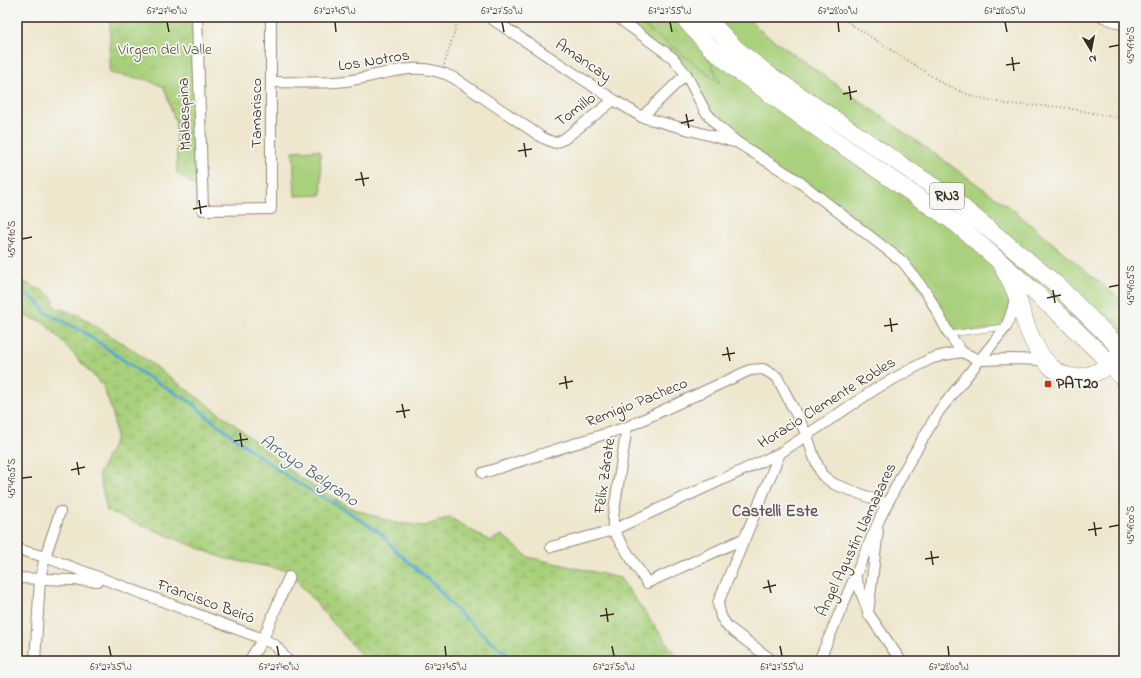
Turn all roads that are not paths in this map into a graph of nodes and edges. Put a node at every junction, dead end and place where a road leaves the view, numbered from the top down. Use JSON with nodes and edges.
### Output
{"nodes":[{"id":1,"x":197,"y":17,"type":"edge"},
{"id":2,"x":270,"y":17,"type":"edge"},
{"id":3,"x":489,"y":17,"type":"edge"},
{"id":4,"x":618,"y":17,"type":"edge"},
{"id":5,"x":683,"y":17,"type":"edge"},
{"id":6,"x":705,"y":17,"type":"edge"},
{"id":7,"x":1103,"y":17,"type":"edge"},
{"id":8,"x":1124,"y":25,"type":"edge"},
{"id":9,"x":686,"y":74,"type":"junction"},
{"id":10,"x":272,"y":82,"type":"junction"},
{"id":11,"x":614,"y":100,"type":"junction"},
{"id":12,"x":642,"y":117,"type":"junction"},
{"id":13,"x":555,"y":142,"type":"joint"},
{"id":14,"x":738,"y":143,"type":"junction"},
{"id":15,"x":272,"y":209,"type":"joint"},
{"id":16,"x":996,"y":258,"type":"junction"},
{"id":17,"x":1016,"y":294,"type":"junction"},
{"id":18,"x":1006,"y":327,"type":"junction"},
{"id":19,"x":949,"y":334,"type":"junction"},
{"id":20,"x":962,"y":352,"type":"junction"},
{"id":21,"x":1124,"y":352,"type":"edge"},
{"id":22,"x":979,"y":360,"type":"junction"},
{"id":23,"x":1043,"y":360,"type":"junction"},
{"id":24,"x":1110,"y":363,"type":"junction"},
{"id":25,"x":1124,"y":380,"type":"edge"},
{"id":26,"x":627,"y":427,"type":"junction"},
{"id":27,"x":807,"y":435,"type":"junction"},
{"id":28,"x":780,"y":453,"type":"junction"},
{"id":29,"x":483,"y":473,"type":"dead end"},
{"id":30,"x":887,"y":504,"type":"junction"},
{"id":31,"x":60,"y":512,"type":"dead end"},
{"id":32,"x":880,"y":518,"type":"junction"},
{"id":33,"x":613,"y":530,"type":"junction"},
{"id":34,"x":745,"y":538,"type":"junction"},
{"id":35,"x":550,"y":547,"type":"dead end"},
{"id":36,"x":17,"y":549,"type":"edge"},
{"id":37,"x":45,"y":557,"type":"junction"},
{"id":38,"x":855,"y":576,"type":"junction"},
{"id":39,"x":289,"y":577,"type":"dead end"},
{"id":40,"x":17,"y":578,"type":"edge"},
{"id":41,"x":40,"y":579,"type":"junction"},
{"id":42,"x":106,"y":582,"type":"junction"},
{"id":43,"x":868,"y":613,"type":"junction"},
{"id":44,"x":263,"y":639,"type":"junction"},
{"id":45,"x":35,"y":661,"type":"edge"},
{"id":46,"x":249,"y":661,"type":"edge"},
{"id":47,"x":288,"y":661,"type":"edge"},
{"id":48,"x":773,"y":661,"type":"edge"},
{"id":49,"x":819,"y":661,"type":"edge"},
{"id":50,"x":901,"y":661,"type":"edge"}],
"edges":[{"from":1,"to":15,"type":"street","name":"Malaespina"},
{"from":2,"to":10,"type":"street","name":"Tamarisco"},
{"from":3,"to":11,"type":"street","name":"Amancay"},
{"from":4,"to":9,"type":"street"},
{"from":5,"to":16,"type":"highway","number":"RN3"},
{"from":6,"to":21,"type":"highway","number":"RN3"},
{"from":7,"to":8,"type":"street"},
{"from":9,"to":12,"type":"street"},
{"from":9,"to":14,"type":"street"},
{"from":10,"to":13,"type":"street","name":"Los Notros"},
{"from":10,"to":15,"type":"street","name":"Tamarisco"},
{"from":11,"to":12,"type":"street","name":"Amancay"},
{"from":11,"to":13,"type":"street","name":"Tomillo"},
{"from":12,"to":14,"type":"street","name":"Amancay"},
{"from":14,"to":19,"type":"street"},
{"from":16,"to":17,"type":"highway"},
{"from":16,"to":24,"type":"highway","number":"RN3"},
{"from":17,"to":18,"type":"street","name":"Ángel Agustín Llamazares"},
{"from":17,"to":23,"type":"highway"},
{"from":18,"to":19,"type":"lane"},
{"from":18,"to":22,"type":"street","name":"Ángel Agustín Llamazares"},
{"from":19,"to":20,"type":"street"},
{"from":20,"to":22,"type":"street"},
{"from":20,"to":27,"type":"street","name":"Horacio Clemente Robles"},
{"from":21,"to":24,"type":"highway"},
{"from":22,"to":23,"type":"street"},
{"from":22,"to":30,"type":"street","name":"Ángel Agustín Llamazares"},
{"from":23,"to":24,"type":"highway"},
{"from":24,"to":25,"type":"highway","number":"RN3"},
{"from":26,"to":27,"type":"street","name":"Remigio Pacheco"},
{"from":26,"to":29,"type":"street","name":"Remigio Pacheco"},
{"from":26,"to":33,"type":"street","name":"Félix Zárate"},
{"from":27,"to":28,"type":"street","name":"Horacio Clemente Robles"},
{"from":27,"to":30,"type":"street"},
{"from":28,"to":33,"type":"street","name":"Horacio Clemente Robles"},
{"from":28,"to":34,"type":"street"},
{"from":30,"to":32,"type":"street","name":"Ángel Agustín Llamazares"},
{"from":31,"to":37,"type":"street"},
{"from":32,"to":38,"type":"street","name":"Ángel Agustín Llamazares"},
{"from":32,"to":43,"type":"street"},
{"from":33,"to":34,"type":"street"},
{"from":33,"to":35,"type":"street","name":"Horacio Clemente Robles"},
{"from":34,"to":48,"type":"street"},
{"from":36,"to":37,"type":"street","name":"Francisco Beiró"},
{"from":37,"to":41,"type":"street"},
{"from":37,"to":42,"type":"street","name":"Francisco Beiró"},
{"from":38,"to":43,"type":"street"},
{"from":38,"to":49,"type":"street","name":"Ángel Agustín Llamazares"},
{"from":39,"to":44,"type":"street"},
{"from":40,"to":41,"type":"street","name":"Francisco Beiró"},
{"from":41,"to":42,"type":"street","name":"Francisco Beiró"},
{"from":41,"to":45,"type":"street"},
{"from":42,"to":44,"type":"street","name":"Francisco Beiró"},
{"from":43,"to":50,"type":"street"},
{"from":44,"to":46,"type":"street"},
{"from":44,"to":47,"type":"street","name":"Francisco Beiró"}]}
